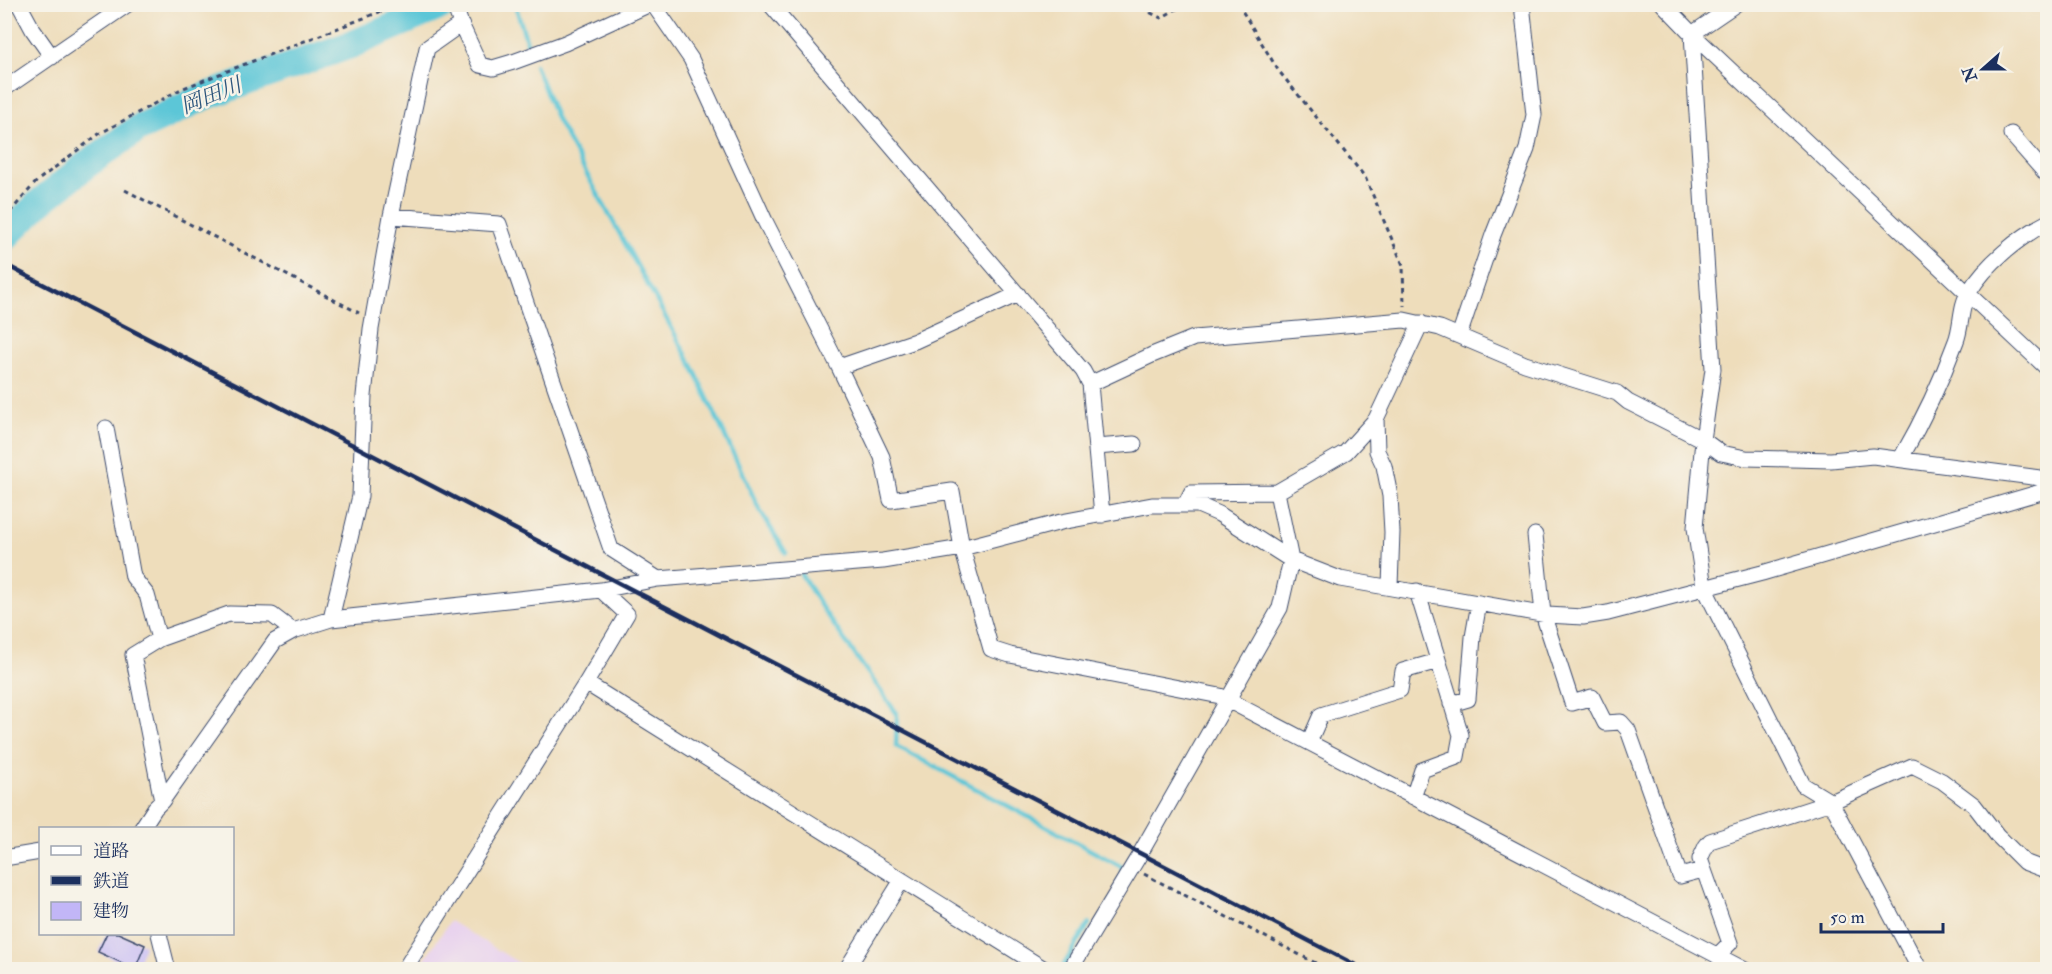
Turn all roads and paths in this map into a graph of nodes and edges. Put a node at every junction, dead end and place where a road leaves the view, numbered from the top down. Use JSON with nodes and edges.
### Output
{"nodes":[{"id":1,"x":19,"y":4,"type":"edge"},
{"id":2,"x":128,"y":4,"type":"edge"},
{"id":3,"x":400,"y":4,"type":"edge"},
{"id":4,"x":454,"y":4,"type":"edge"},
{"id":5,"x":651,"y":4,"type":"edge"},
{"id":6,"x":770,"y":4,"type":"edge"},
{"id":7,"x":1147,"y":4,"type":"edge"},
{"id":8,"x":1185,"y":4,"type":"edge"},
{"id":9,"x":1238,"y":4,"type":"edge"},
{"id":10,"x":1522,"y":4,"type":"edge"},
{"id":11,"x":1663,"y":4,"type":"edge"},
{"id":12,"x":1736,"y":4,"type":"edge"},
{"id":13,"x":461,"y":24,"type":"junction"},
{"id":14,"x":1692,"y":34,"type":"junction"},
{"id":15,"x":52,"y":57,"type":"junction"},
{"id":16,"x":4,"y":89,"type":"edge"},
{"id":17,"x":2011,"y":134,"type":"dead end"},
{"id":18,"x":2048,"y":176,"type":"edge"},
{"id":19,"x":124,"y":190,"type":"dead end"},
{"id":20,"x":391,"y":216,"type":"junction"},
{"id":21,"x":4,"y":219,"type":"edge"},
{"id":22,"x":2048,"y":222,"type":"edge"},
{"id":23,"x":1968,"y":293,"type":"junction"},
{"id":24,"x":1018,"y":294,"type":"junction"},
{"id":25,"x":1404,"y":320,"type":"junction"},
{"id":26,"x":373,"y":321,"type":"junction"},
{"id":27,"x":1421,"y":323,"type":"junction"},
{"id":28,"x":1459,"y":336,"type":"junction"},
{"id":29,"x":839,"y":367,"type":"junction"},
{"id":30,"x":2048,"y":369,"type":"edge"},
{"id":31,"x":1090,"y":384,"type":"junction"},
{"id":32,"x":1376,"y":419,"type":"junction"},
{"id":33,"x":106,"y":428,"type":"dead end"},
{"id":34,"x":1703,"y":440,"type":"junction"},
{"id":35,"x":1134,"y":444,"type":"dead end"},
{"id":36,"x":1096,"y":447,"type":"junction"},
{"id":37,"x":1901,"y":458,"type":"junction"},
{"id":38,"x":2048,"y":479,"type":"edge"},
{"id":39,"x":2048,"y":490,"type":"edge"},
{"id":40,"x":1278,"y":492,"type":"junction"},
{"id":41,"x":1185,"y":505,"type":"junction"},
{"id":42,"x":1102,"y":515,"type":"junction"},
{"id":43,"x":1535,"y":535,"type":"dead end"},
{"id":44,"x":962,"y":548,"type":"junction"},
{"id":45,"x":1291,"y":560,"type":"junction"},
{"id":46,"x":658,"y":579,"type":"junction"},
{"id":47,"x":1390,"y":586,"type":"junction"},
{"id":48,"x":1704,"y":587,"type":"junction"},
{"id":49,"x":601,"y":590,"type":"junction"},
{"id":50,"x":1417,"y":591,"type":"junction"},
{"id":51,"x":1479,"y":603,"type":"junction"},
{"id":52,"x":1543,"y":614,"type":"junction"},
{"id":53,"x":331,"y":619,"type":"junction"},
{"id":54,"x":293,"y":631,"type":"junction"},
{"id":55,"x":159,"y":639,"type":"junction"},
{"id":56,"x":1438,"y":661,"type":"junction"},
{"id":57,"x":586,"y":683,"type":"junction"},
{"id":58,"x":1228,"y":700,"type":"junction"},
{"id":59,"x":1451,"y":704,"type":"junction"},
{"id":60,"x":1309,"y":742,"type":"junction"},
{"id":61,"x":1413,"y":796,"type":"junction"},
{"id":62,"x":162,"y":801,"type":"junction"},
{"id":63,"x":1831,"y":802,"type":"junction"},
{"id":64,"x":143,"y":827,"type":"edge"},
{"id":65,"x":39,"y":852,"type":"edge"},
{"id":66,"x":4,"y":858,"type":"edge"},
{"id":67,"x":1132,"y":867,"type":"junction"},
{"id":68,"x":1703,"y":870,"type":"junction"},
{"id":69,"x":2048,"y":871,"type":"edge"},
{"id":70,"x":902,"y":880,"type":"junction"},
{"id":71,"x":160,"y":935,"type":"edge"},
{"id":72,"x":1717,"y":956,"type":"junction"},
{"id":73,"x":168,"y":969,"type":"edge"},
{"id":74,"x":404,"y":969,"type":"edge"},
{"id":75,"x":846,"y":969,"type":"edge"},
{"id":76,"x":1046,"y":969,"type":"edge"},
{"id":77,"x":1070,"y":969,"type":"edge"},
{"id":78,"x":1329,"y":969,"type":"edge"},
{"id":79,"x":1744,"y":969,"type":"edge"},
{"id":80,"x":1920,"y":969,"type":"edge"}],
"edges":[{"from":1,"to":15,"type":"street"},
{"from":2,"to":15,"type":"street"},
{"from":3,"to":21,"type":"path"},
{"from":4,"to":13,"type":"street"},
{"from":5,"to":13,"type":"street"},
{"from":5,"to":29,"type":"street"},
{"from":6,"to":24,"type":"street"},
{"from":7,"to":8,"type":"path"},
{"from":9,"to":25,"type":"path"},
{"from":10,"to":28,"type":"street"},
{"from":11,"to":14,"type":"street"},
{"from":12,"to":14,"type":"street"},
{"from":13,"to":20,"type":"street"},
{"from":14,"to":23,"type":"street"},
{"from":14,"to":34,"type":"street"},
{"from":15,"to":16,"type":"street"},
{"from":17,"to":18,"type":"street"},
{"from":19,"to":26,"type":"path"},
{"from":20,"to":26,"type":"street"},
{"from":20,"to":46,"type":"street"},
{"from":22,"to":23,"type":"street"},
{"from":23,"to":30,"type":"street"},
{"from":23,"to":37,"type":"street"},
{"from":24,"to":29,"type":"street"},
{"from":24,"to":31,"type":"street"},
{"from":25,"to":27,"type":"street"},
{"from":25,"to":31,"type":"street"},
{"from":26,"to":53,"type":"street"},
{"from":27,"to":28,"type":"street"},
{"from":27,"to":32,"type":"street"},
{"from":28,"to":34,"type":"street"},
{"from":29,"to":44,"type":"street"},
{"from":31,"to":36,"type":"street"},
{"from":32,"to":40,"type":"street"},
{"from":32,"to":47,"type":"street"},
{"from":33,"to":55,"type":"street"},
{"from":34,"to":37,"type":"street"},
{"from":34,"to":48,"type":"street"},
{"from":35,"to":36,"type":"street"},
{"from":36,"to":42,"type":"street"},
{"from":37,"to":38,"type":"street"},
{"from":39,"to":48,"type":"street"},
{"from":40,"to":41,"type":"street"},
{"from":40,"to":45,"type":"street"},
{"from":41,"to":42,"type":"street"},
{"from":41,"to":45,"type":"street"},
{"from":42,"to":44,"type":"street"},
{"from":43,"to":52,"type":"street"},
{"from":44,"to":46,"type":"street"},
{"from":44,"to":58,"type":"street"},
{"from":45,"to":47,"type":"street"},
{"from":45,"to":58,"type":"street"},
{"from":46,"to":49,"type":"street"},
{"from":47,"to":50,"type":"street"},
{"from":48,"to":52,"type":"street"},
{"from":48,"to":63,"type":"street"},
{"from":49,"to":53,"type":"street"},
{"from":49,"to":57,"type":"street"},
{"from":50,"to":51,"type":"street"},
{"from":50,"to":56,"type":"street"},
{"from":51,"to":52,"type":"street"},
{"from":51,"to":59,"type":"street"},
{"from":52,"to":68,"type":"street"},
{"from":53,"to":54,"type":"street"},
{"from":54,"to":55,"type":"street"},
{"from":54,"to":62,"type":"street"},
{"from":55,"to":62,"type":"street"},
{"from":56,"to":59,"type":"street"},
{"from":56,"to":60,"type":"street"},
{"from":57,"to":70,"type":"street"},
{"from":57,"to":74,"type":"street"},
{"from":58,"to":60,"type":"street"},
{"from":58,"to":67,"type":"street"},
{"from":59,"to":61,"type":"street"},
{"from":60,"to":61,"type":"street"},
{"from":61,"to":72,"type":"street"},
{"from":62,"to":64,"type":"street"},
{"from":63,"to":68,"type":"street"},
{"from":63,"to":69,"type":"street"},
{"from":63,"to":80,"type":"street"},
{"from":65,"to":66,"type":"street"},
{"from":67,"to":77,"type":"street"},
{"from":67,"to":78,"type":"path"},
{"from":68,"to":72,"type":"street"},
{"from":70,"to":75,"type":"street"},
{"from":70,"to":76,"type":"street"},
{"from":71,"to":73,"type":"street"},
{"from":72,"to":79,"type":"street"}]}
